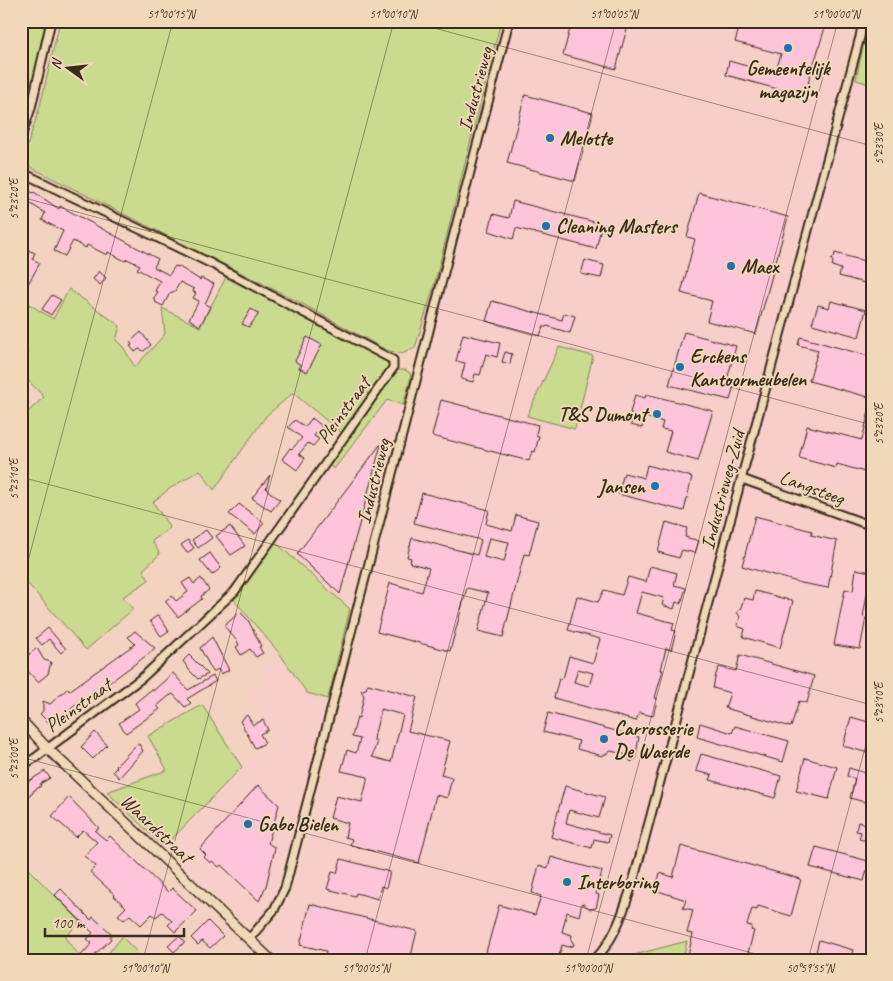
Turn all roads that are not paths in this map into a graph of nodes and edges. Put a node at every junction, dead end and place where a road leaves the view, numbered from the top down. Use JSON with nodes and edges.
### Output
{"nodes":[{"id":1,"x":51,"y":21,"type":"edge"},
{"id":2,"x":509,"y":21,"type":"edge"},
{"id":3,"x":862,"y":21,"type":"edge"},
{"id":4,"x":21,"y":137,"type":"edge"},
{"id":5,"x":21,"y":172,"type":"edge"},
{"id":6,"x":742,"y":479,"type":"junction"},
{"id":7,"x":872,"y":526,"type":"edge"},
{"id":8,"x":21,"y":720,"type":"edge"},
{"id":9,"x":48,"y":748,"type":"junction"},
{"id":10,"x":21,"y":766,"type":"edge"},
{"id":11,"x":249,"y":939,"type":"junction"},
{"id":12,"x":271,"y":960,"type":"edge"},
{"id":13,"x":594,"y":960,"type":"edge"}],
"edges":[{"from":1,"to":4,"type":"street"},
{"from":2,"to":11,"type":"street","name":"Industrieweg"},
{"from":3,"to":6,"type":"street","name":"Industrieweg-Zuid"},
{"from":5,"to":9,"type":"street","name":"Pleinstraat"},
{"from":6,"to":7,"type":"street","name":"Langsteeg"},
{"from":6,"to":13,"type":"street","name":"Industrieweg-Zuid"},
{"from":8,"to":9,"type":"street","name":"Waardstraat"},
{"from":9,"to":10,"type":"street","name":"Pleinstraat"},
{"from":9,"to":11,"type":"street","name":"Waardstraat"},
{"from":11,"to":12,"type":"street","name":"Waardstraat"}]}
